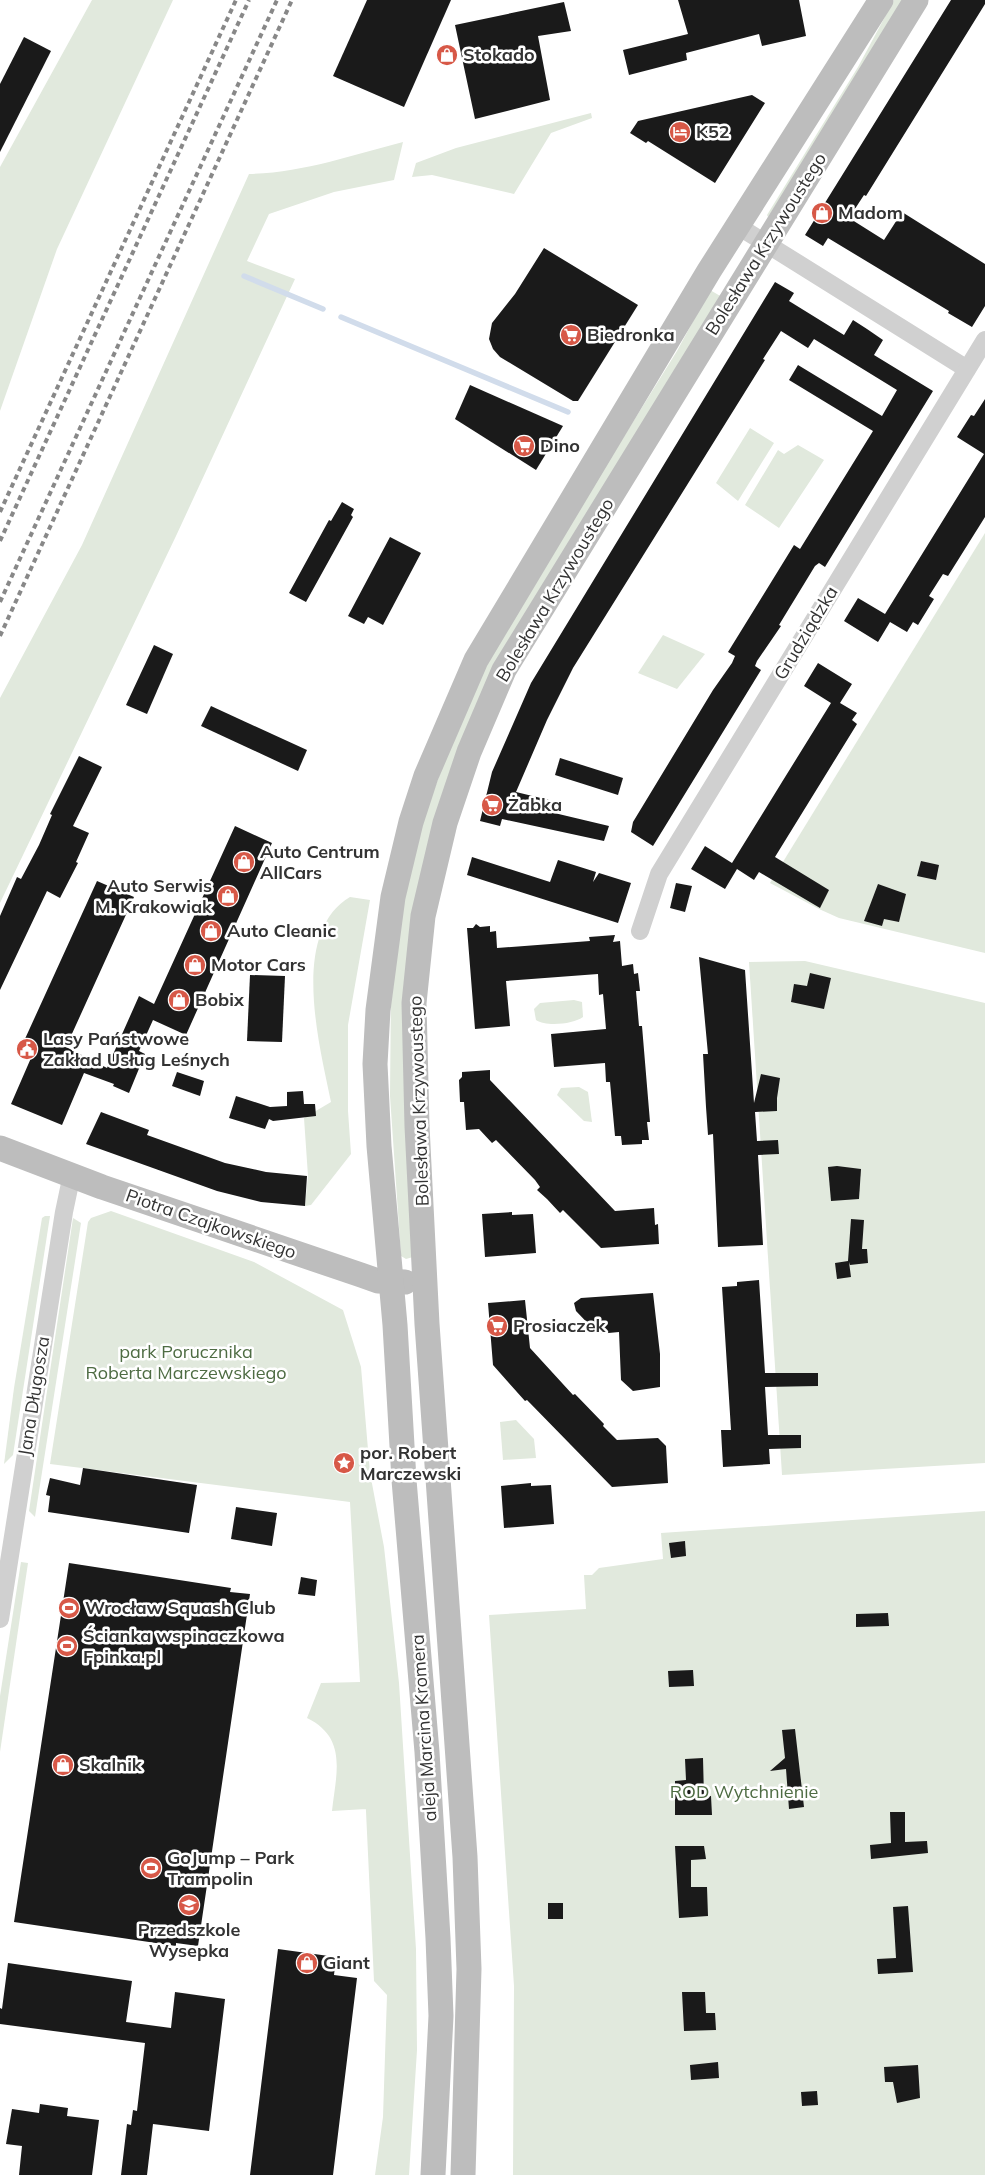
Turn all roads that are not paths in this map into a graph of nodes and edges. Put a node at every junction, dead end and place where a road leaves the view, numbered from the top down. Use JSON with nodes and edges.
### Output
{"nodes":[{"id":1,"x":881,"y":0,"type":"edge"},
{"id":2,"x":916,"y":0,"type":"edge"},
{"id":3,"x":738,"y":226,"type":"junction"},
{"id":4,"x":766,"y":243,"type":"junction"},
{"id":5,"x":985,"y":340,"type":"edge"},
{"id":6,"x":967,"y":369,"type":"junction"},
{"id":7,"x":640,"y":931,"type":"dead end"},
{"id":8,"x":0,"y":1148,"type":"edge"},
{"id":9,"x":72,"y":1174,"type":"junction"},
{"id":10,"x":390,"y":1282,"type":"junction"},
{"id":11,"x":425,"y":1282,"type":"junction"},
{"id":12,"x":0,"y":1619,"type":"edge"},
{"id":13,"x":433,"y":2175,"type":"edge"},
{"id":14,"x":463,"y":2175,"type":"edge"}],
"edges":[{"from":1,"to":3,"type":"main road","name":"Bolesława Krzywoustego"},
{"from":2,"to":4,"type":"main road","name":"Bolesława Krzywoustego"},
{"from":3,"to":4,"type":"street"},
{"from":3,"to":10,"type":"main road","name":"Bolesława Krzywoustego"},
{"from":4,"to":6,"type":"street"},
{"from":4,"to":11,"type":"main road","name":"Bolesława Krzywoustego"},
{"from":5,"to":6,"type":"street","name":"Grudziądzka"},
{"from":6,"to":7,"type":"street","name":"Grudziądzka"},
{"from":8,"to":9,"type":"main road","name":"Piotra Czajkowskiego"},
{"from":9,"to":10,"type":"main road","name":"Piotra Czajkowskiego"},
{"from":9,"to":12,"type":"street","name":"Jana Długosza"},
{"from":10,"to":11,"type":"main road","name":"Piotra Czajkowskiego"},
{"from":10,"to":13,"type":"main road","name":"aleja Marcina Kromera"},
{"from":11,"to":14,"type":"main road","name":"aleja Marcina Kromera"}]}
